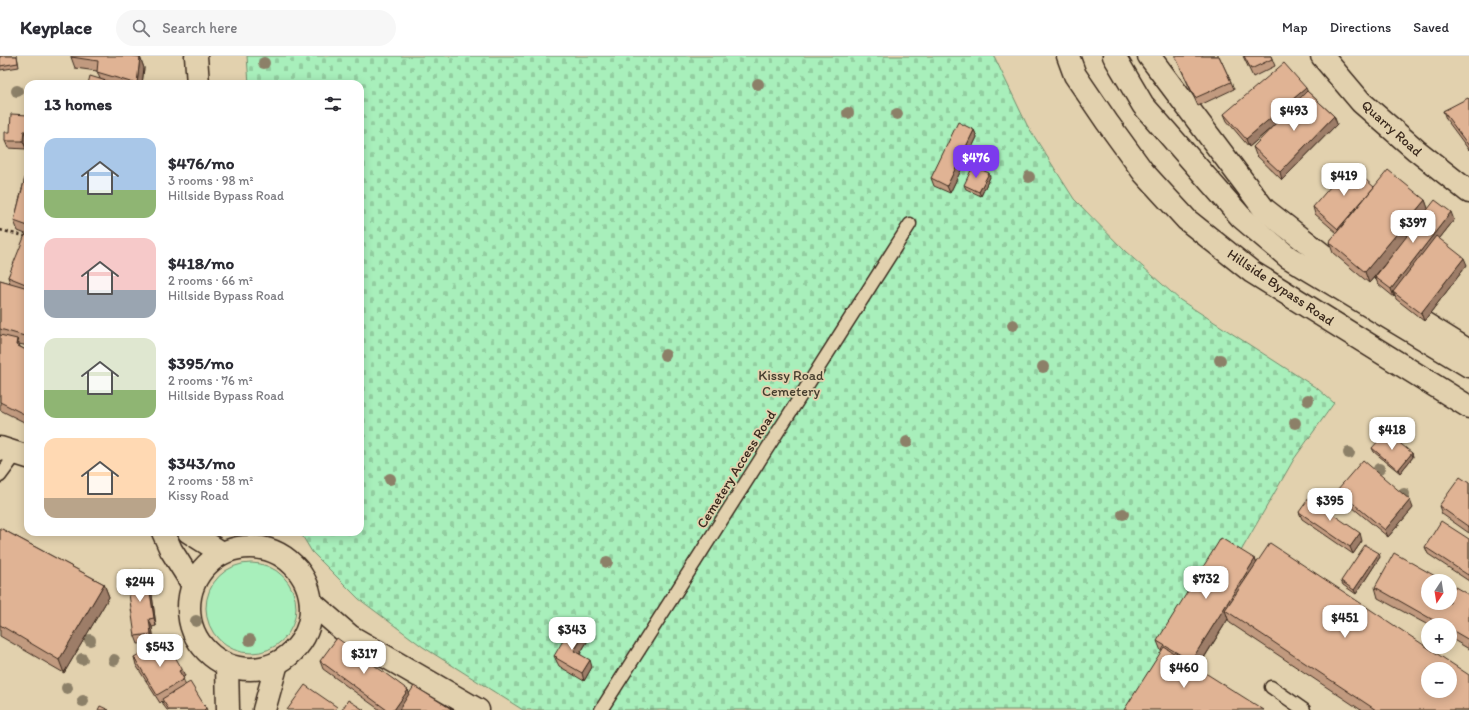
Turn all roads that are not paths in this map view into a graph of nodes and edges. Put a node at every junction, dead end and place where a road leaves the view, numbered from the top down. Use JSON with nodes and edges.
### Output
{"nodes":[{"id":1,"x":196,"y":56,"type":"edge"},
{"id":2,"x":1068,"y":56,"type":"edge"},
{"id":3,"x":1114,"y":56,"type":"edge"},
{"id":4,"x":1149,"y":56,"type":"edge"},
{"id":5,"x":1322,"y":56,"type":"edge"},
{"id":6,"x":198,"y":80,"type":"edge"},
{"id":7,"x":1469,"y":192,"type":"edge"},
{"id":8,"x":910,"y":224,"type":"dead end"},
{"id":9,"x":1469,"y":351,"type":"edge"},
{"id":10,"x":1469,"y":366,"type":"edge"},
{"id":11,"x":1469,"y":407,"type":"edge"},
{"id":12,"x":15,"y":453,"type":"edge"},
{"id":13,"x":0,"y":476,"type":"edge"},
{"id":14,"x":165,"y":536,"type":"edge"},
{"id":15,"x":202,"y":536,"type":"edge"},
{"id":16,"x":271,"y":542,"type":"edge"},
{"id":17,"x":232,"y":545,"type":"edge"},
{"id":18,"x":193,"y":585,"type":"junction"},
{"id":19,"x":311,"y":602,"type":"junction"},
{"id":20,"x":350,"y":636,"type":"junction"},
{"id":21,"x":303,"y":640,"type":"junction"},
{"id":22,"x":276,"y":663,"type":"junction"},
{"id":23,"x":227,"y":665,"type":"junction"},
{"id":24,"x":1271,"y":687,"type":"dead end"},
{"id":25,"x":228,"y":710,"type":"edge"},
{"id":26,"x":264,"y":710,"type":"edge"},
{"id":27,"x":478,"y":710,"type":"edge"},
{"id":28,"x":601,"y":710,"type":"edge"},
{"id":29,"x":1304,"y":710,"type":"edge"}],
"edges":[{"from":1,"to":6,"type":"street"},
{"from":2,"to":11,"type":"street","name":"Hillside Bypass Road"},
{"from":3,"to":10,"type":"street","name":"Hillside Bypass Road"},
{"from":4,"to":9,"type":"street"},
{"from":5,"to":7,"type":"street","name":"Quarry Road"},
{"from":8,"to":28,"type":"lane","name":"Cemetery Access Road"},
{"from":12,"to":13,"type":"lane"},
{"from":14,"to":18,"type":"street"},
{"from":15,"to":17,"type":"street"},
{"from":16,"to":17,"type":"street"},
{"from":16,"to":19,"type":"street"},
{"from":17,"to":18,"type":"street"},
{"from":18,"to":23,"type":"street"},
{"from":19,"to":20,"type":"street"},
{"from":19,"to":21,"type":"street"},
{"from":20,"to":21,"type":"street"},
{"from":20,"to":27,"type":"street"},
{"from":21,"to":22,"type":"street"},
{"from":22,"to":23,"type":"street"},
{"from":22,"to":26,"type":"street"},
{"from":23,"to":25,"type":"street"},
{"from":24,"to":29,"type":"lane"}]}
